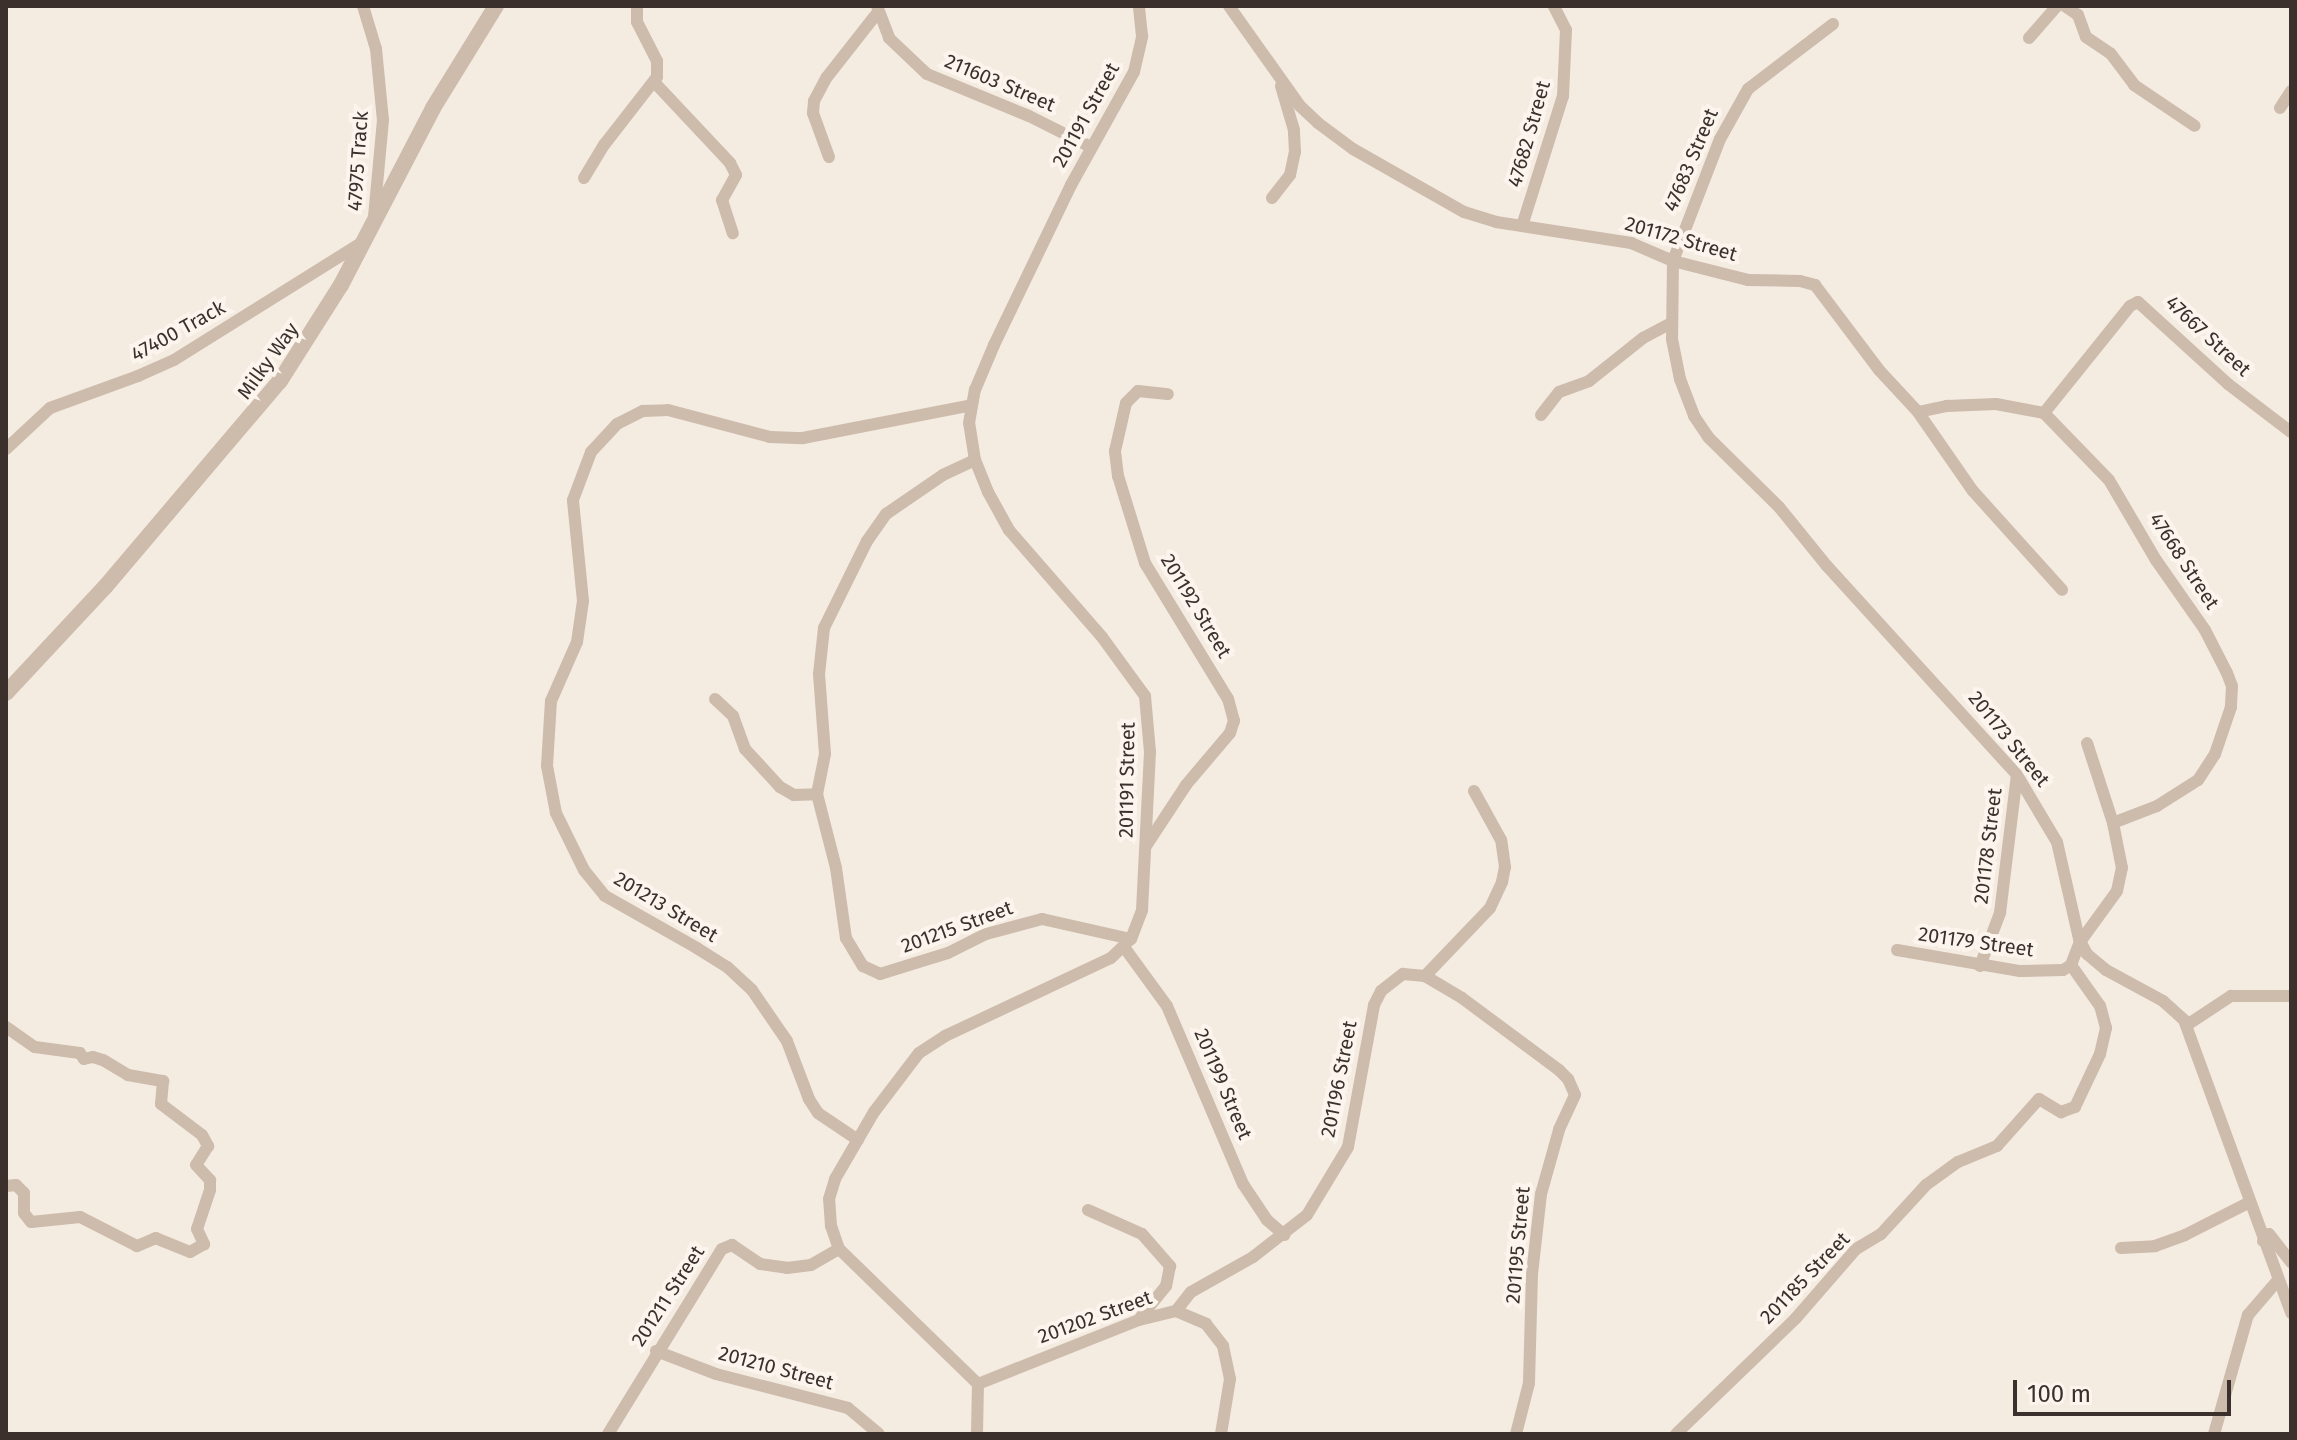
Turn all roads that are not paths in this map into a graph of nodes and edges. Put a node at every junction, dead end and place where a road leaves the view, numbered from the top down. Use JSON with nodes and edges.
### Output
{"nodes":[{"id":1,"x":363,"y":6,"type":"edge"},
{"id":2,"x":496,"y":6,"type":"edge"},
{"id":3,"x":637,"y":6,"type":"edge"},
{"id":4,"x":1139,"y":6,"type":"edge"},
{"id":5,"x":1229,"y":6,"type":"edge"},
{"id":6,"x":1554,"y":6,"type":"edge"},
{"id":7,"x":2057,"y":6,"type":"edge"},
{"id":8,"x":2065,"y":6,"type":"edge"},
{"id":9,"x":878,"y":9,"type":"edge"},
{"id":10,"x":1833,"y":24,"type":"dead end"},
{"id":11,"x":2029,"y":38,"type":"dead end"},
{"id":12,"x":1277,"y":76,"type":"junction"},
{"id":13,"x":655,"y":83,"type":"junction"},
{"id":14,"x":2291,"y":91,"type":"edge"},
{"id":15,"x":2280,"y":108,"type":"dead end"},
{"id":16,"x":2195,"y":126,"type":"dead end"},
{"id":17,"x":1091,"y":147,"type":"junction"},
{"id":18,"x":829,"y":157,"type":"dead end"},
{"id":19,"x":584,"y":178,"type":"dead end"},
{"id":20,"x":1272,"y":198,"type":"dead end"},
{"id":21,"x":1522,"y":226,"type":"junction"},
{"id":22,"x":370,"y":232,"type":"junction"},
{"id":23,"x":733,"y":233,"type":"dead end"},
{"id":24,"x":1673,"y":261,"type":"junction"},
{"id":25,"x":1671,"y":323,"type":"junction"},
{"id":26,"x":1168,"y":394,"type":"dead end"},
{"id":27,"x":972,"y":405,"type":"junction"},
{"id":28,"x":1918,"y":412,"type":"junction"},
{"id":29,"x":2044,"y":413,"type":"junction"},
{"id":30,"x":1541,"y":415,"type":"dead end"},
{"id":31,"x":2291,"y":432,"type":"edge"},
{"id":32,"x":6,"y":449,"type":"edge"},
{"id":33,"x":975,"y":460,"type":"junction"},
{"id":34,"x":2062,"y":590,"type":"dead end"},
{"id":35,"x":6,"y":693,"type":"edge"},
{"id":36,"x":715,"y":699,"type":"dead end"},
{"id":37,"x":2087,"y":743,"type":"dead end"},
{"id":38,"x":2017,"y":775,"type":"junction"},
{"id":39,"x":1474,"y":791,"type":"dead end"},
{"id":40,"x":817,"y":794,"type":"junction"},
{"id":41,"x":2113,"y":823,"type":"junction"},
{"id":42,"x":1145,"y":848,"type":"junction"},
{"id":43,"x":2080,"y":942,"type":"junction"},
{"id":44,"x":1128,"y":943,"type":"junction"},
{"id":45,"x":1897,"y":950,"type":"dead end"},
{"id":46,"x":2071,"y":965,"type":"junction"},
{"id":47,"x":1980,"y":966,"type":"junction"},
{"id":48,"x":1425,"y":976,"type":"junction"},
{"id":49,"x":2291,"y":996,"type":"edge"},
{"id":50,"x":2187,"y":1025,"type":"junction"},
{"id":51,"x":6,"y":1027,"type":"edge"},
{"id":52,"x":858,"y":1140,"type":"junction"},
{"id":53,"x":6,"y":1186,"type":"edge"},
{"id":54,"x":2248,"y":1203,"type":"junction"},
{"id":55,"x":1088,"y":1210,"type":"dead end"},
{"id":56,"x":1284,"y":1235,"type":"junction"},
{"id":57,"x":2263,"y":1241,"type":"junction"},
{"id":58,"x":2121,"y":1248,"type":"dead end"},
{"id":59,"x":839,"y":1249,"type":"junction"},
{"id":60,"x":2291,"y":1262,"type":"edge"},
{"id":61,"x":2278,"y":1280,"type":"junction"},
{"id":62,"x":1176,"y":1311,"type":"junction"},
{"id":63,"x":2291,"y":1313,"type":"edge"},
{"id":64,"x":1139,"y":1320,"type":"junction"},
{"id":65,"x":656,"y":1351,"type":"junction"},
{"id":66,"x":978,"y":1384,"type":"junction"},
{"id":67,"x":608,"y":1434,"type":"edge"},
{"id":68,"x":879,"y":1434,"type":"edge"},
{"id":69,"x":977,"y":1434,"type":"edge"},
{"id":70,"x":1221,"y":1434,"type":"edge"},
{"id":71,"x":1516,"y":1434,"type":"edge"},
{"id":72,"x":1676,"y":1434,"type":"edge"},
{"id":73,"x":2214,"y":1434,"type":"edge"}],
"edges":[{"from":1,"to":22,"type":"street","name":"47975 Track"},
{"from":2,"to":22,"type":"street","name":"Milky Way"},
{"from":3,"to":13,"type":"street"},
{"from":4,"to":17,"type":"street","name":"201191 Street"},
{"from":5,"to":12,"type":"street","name":"201172 Street"},
{"from":6,"to":21,"type":"street","name":"47682 Street"},
{"from":7,"to":11,"type":"street"},
{"from":8,"to":16,"type":"street"},
{"from":9,"to":17,"type":"street","name":"211603 Street"},
{"from":9,"to":18,"type":"street"},
{"from":10,"to":24,"type":"street","name":"47683 Street"},
{"from":12,"to":20,"type":"street"},
{"from":12,"to":21,"type":"street","name":"201172 Street"},
{"from":13,"to":19,"type":"street"},
{"from":13,"to":23,"type":"street"},
{"from":14,"to":15,"type":"street"},
{"from":17,"to":27,"type":"street","name":"201191 Street"},
{"from":21,"to":24,"type":"street","name":"201172 Street"},
{"from":22,"to":32,"type":"street","name":"47400 Track"},
{"from":22,"to":35,"type":"street","name":"Milky Way"},
{"from":24,"to":25,"type":"street","name":"201173 Street"},
{"from":24,"to":28,"type":"street","name":"201172 Street"},
{"from":25,"to":30,"type":"street"},
{"from":25,"to":38,"type":"street","name":"201173 Street"},
{"from":26,"to":42,"type":"street","name":"201192 Street"},
{"from":27,"to":33,"type":"street","name":"201191 Street"},
{"from":27,"to":52,"type":"street","name":"201213 Street"},
{"from":28,"to":29,"type":"street"},
{"from":28,"to":34,"type":"street","name":"201172 Street"},
{"from":29,"to":31,"type":"street","name":"47667 Street"},
{"from":29,"to":41,"type":"street","name":"47668 Street"},
{"from":33,"to":40,"type":"street","name":"201215 Street"},
{"from":33,"to":42,"type":"street","name":"201191 Street"},
{"from":36,"to":40,"type":"street"},
{"from":37,"to":41,"type":"street"},
{"from":38,"to":43,"type":"street","name":"201173 Street"},
{"from":38,"to":47,"type":"street","name":"201178 Street"},
{"from":39,"to":48,"type":"street"},
{"from":40,"to":44,"type":"street","name":"201215 Street"},
{"from":41,"to":43,"type":"street"},
{"from":42,"to":44,"type":"street","name":"201191 Street"},
{"from":43,"to":46,"type":"street"},
{"from":43,"to":50,"type":"street"},
{"from":44,"to":52,"type":"street"},
{"from":44,"to":56,"type":"street","name":"201199 Street"},
{"from":45,"to":47,"type":"street","name":"201179 Street"},
{"from":46,"to":47,"type":"street","name":"201179 Street"},
{"from":46,"to":72,"type":"street","name":"201185 Street"},
{"from":48,"to":56,"type":"street","name":"201196 Street"},
{"from":48,"to":71,"type":"street","name":"201195 Street"},
{"from":49,"to":50,"type":"street"},
{"from":50,"to":54,"type":"street"},
{"from":51,"to":53,"type":"street"},
{"from":52,"to":59,"type":"street"},
{"from":54,"to":57,"type":"street"},
{"from":54,"to":58,"type":"street"},
{"from":55,"to":64,"type":"street"},
{"from":56,"to":62,"type":"street","name":"201196 Street"},
{"from":57,"to":60,"type":"street"},
{"from":57,"to":61,"type":"street"},
{"from":59,"to":65,"type":"street","name":"201211 Street"},
{"from":59,"to":66,"type":"street"},
{"from":61,"to":63,"type":"street"},
{"from":61,"to":73,"type":"street"},
{"from":62,"to":64,"type":"street","name":"201202 Street"},
{"from":62,"to":70,"type":"street","name":"201202 Street"},
{"from":64,"to":66,"type":"street","name":"201202 Street"},
{"from":65,"to":67,"type":"street","name":"201211 Street"},
{"from":65,"to":68,"type":"street","name":"201210 Street"},
{"from":66,"to":69,"type":"street"}]}
